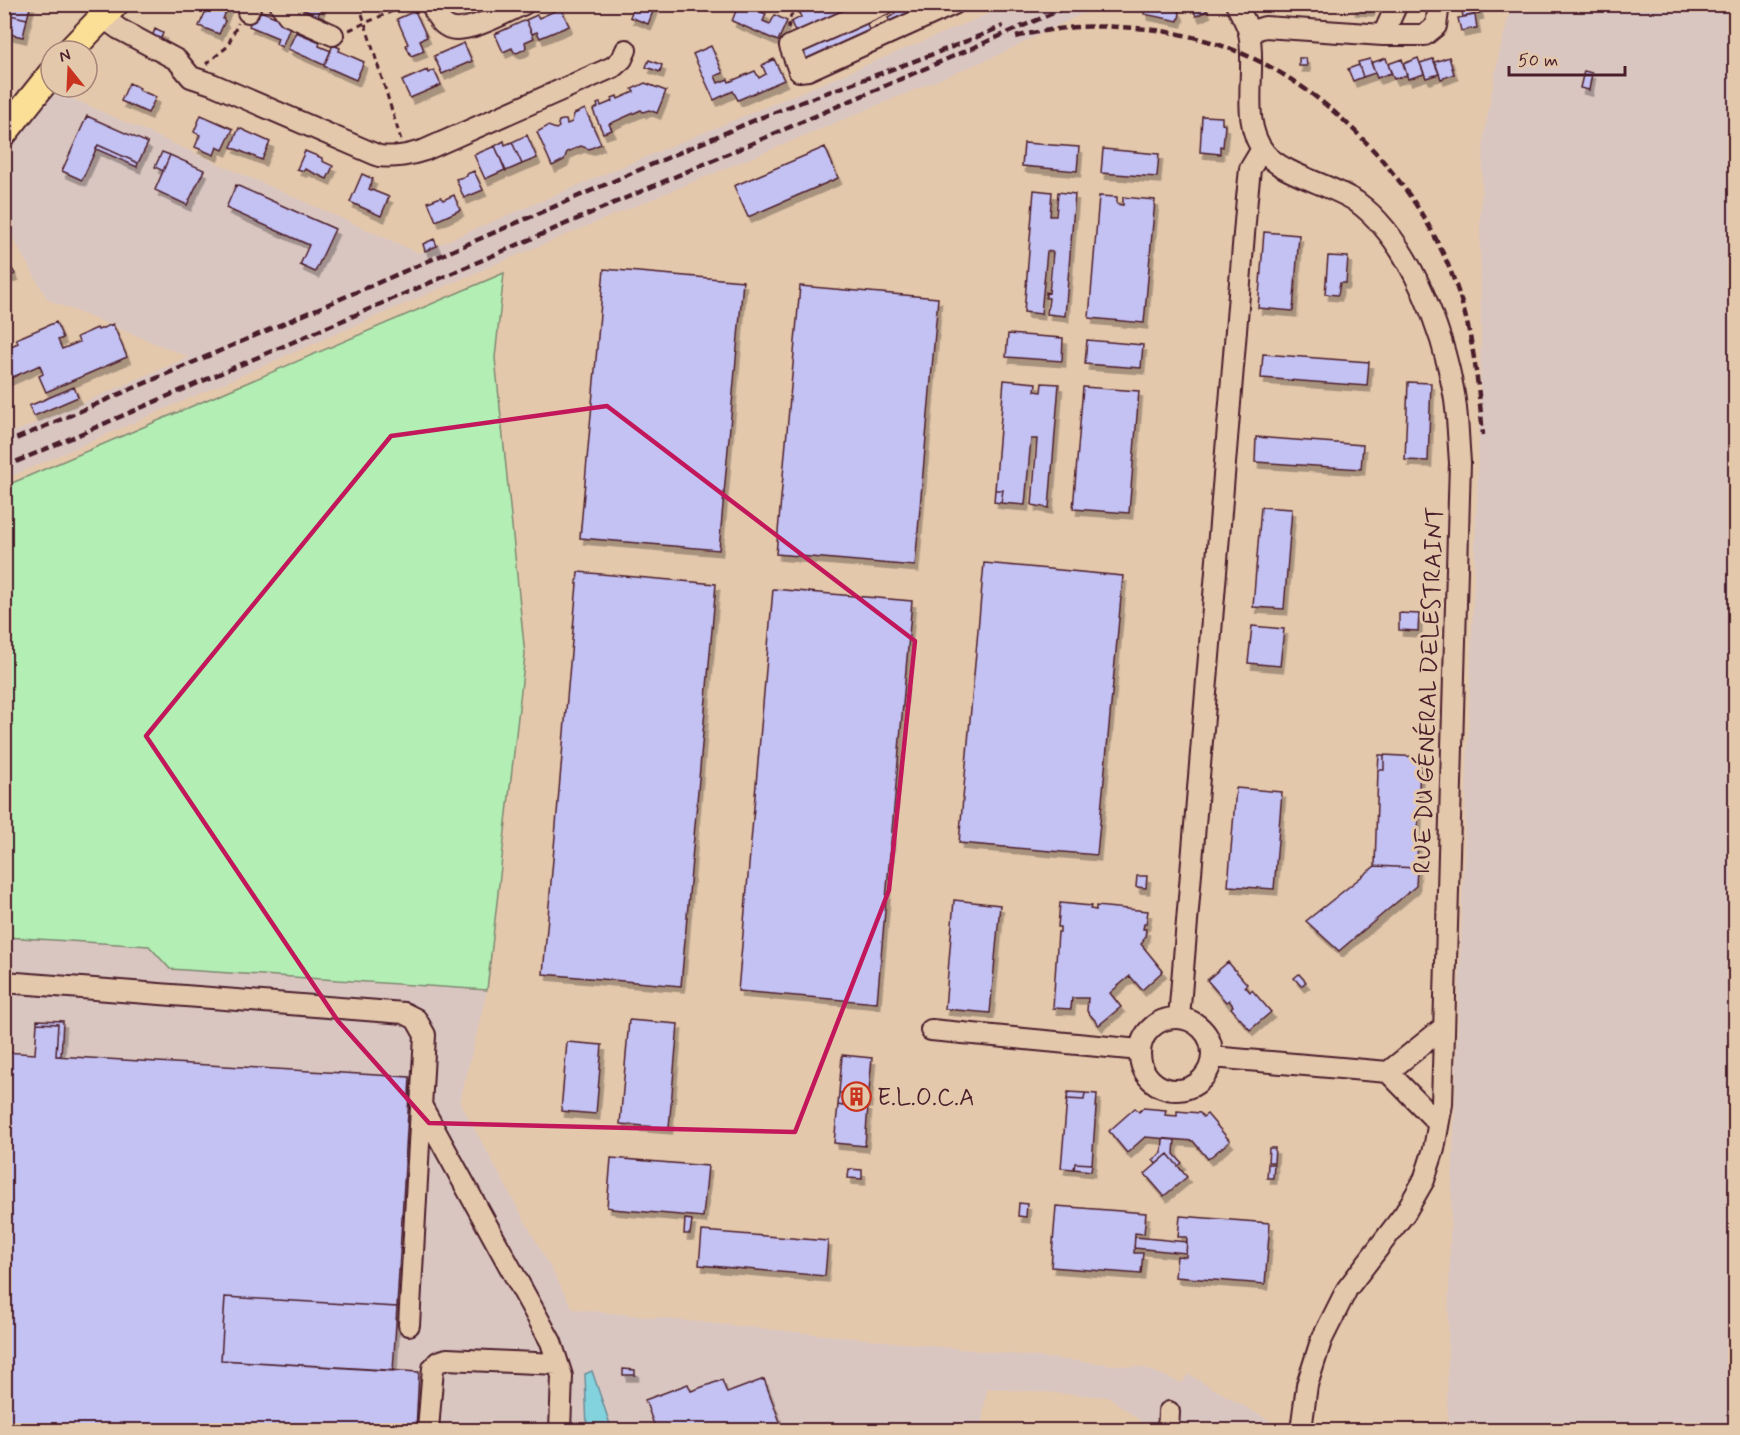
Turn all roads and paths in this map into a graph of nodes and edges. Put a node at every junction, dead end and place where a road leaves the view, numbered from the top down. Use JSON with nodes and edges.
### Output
{"nodes":[{"id":1,"x":280,"y":4,"type":"edge"},
{"id":2,"x":359,"y":4,"type":"edge"},
{"id":3,"x":409,"y":4,"type":"edge"},
{"id":4,"x":432,"y":4,"type":"edge"},
{"id":5,"x":524,"y":4,"type":"edge"},
{"id":6,"x":814,"y":4,"type":"edge"},
{"id":7,"x":954,"y":4,"type":"edge"},
{"id":8,"x":1236,"y":4,"type":"edge"},
{"id":9,"x":1397,"y":4,"type":"edge"},
{"id":10,"x":1439,"y":4,"type":"edge"},
{"id":11,"x":876,"y":6,"type":"edge"},
{"id":12,"x":249,"y":8,"type":"edge"},
{"id":13,"x":108,"y":11,"type":"edge"},
{"id":14,"x":365,"y":24,"type":"junction"},
{"id":15,"x":1249,"y":32,"type":"junction"},
{"id":16,"x":333,"y":35,"type":"joint"},
{"id":17,"x":885,"y":35,"type":"junction"},
{"id":18,"x":1383,"y":35,"type":"junction"},
{"id":19,"x":81,"y":39,"type":"edge"},
{"id":20,"x":790,"y":46,"type":"junction"},
{"id":21,"x":626,"y":50,"type":"dead end"},
{"id":22,"x":191,"y":77,"type":"junction"},
{"id":23,"x":39,"y":89,"type":"edge"},
{"id":24,"x":4,"y":132,"type":"edge"},
{"id":25,"x":1262,"y":149,"type":"junction"},
{"id":26,"x":406,"y":156,"type":"junction"},
{"id":27,"x":4,"y":982,"type":"edge"},
{"id":28,"x":1179,"y":1018,"type":"junction"},
{"id":29,"x":1444,"y":1027,"type":"junction"},
{"id":30,"x":931,"y":1030,"type":"dead end"},
{"id":31,"x":1140,"y":1050,"type":"junction"},
{"id":32,"x":1212,"y":1057,"type":"junction"},
{"id":33,"x":1388,"y":1072,"type":"junction"},
{"id":34,"x":421,"y":1105,"type":"junction"},
{"id":35,"x":1438,"y":1123,"type":"junction"},
{"id":36,"x":409,"y":1325,"type":"dead end"},
{"id":37,"x":558,"y":1364,"type":"junction"},
{"id":38,"x":428,"y":1431,"type":"edge"},
{"id":39,"x":560,"y":1431,"type":"edge"},
{"id":40,"x":1301,"y":1431,"type":"edge"}],
"edges":[{"from":1,"to":16,"type":"street"},
{"from":2,"to":14,"type":"path"},
{"from":3,"to":14,"type":"path"},
{"from":4,"to":5,"type":"street"},
{"from":6,"to":20,"type":"path"},
{"from":7,"to":17,"type":"street"},
{"from":8,"to":15,"type":"street"},
{"from":9,"to":18,"type":"street"},
{"from":10,"to":18,"type":"street"},
{"from":11,"to":17,"type":"street"},
{"from":11,"to":20,"type":"street"},
{"from":12,"to":22,"type":"path"},
{"from":13,"to":19,"type":"main road"},
{"from":13,"to":22,"type":"street"},
{"from":14,"to":16,"type":"path"},
{"from":14,"to":26,"type":"path"},
{"from":15,"to":18,"type":"street"},
{"from":15,"to":25,"type":"street"},
{"from":17,"to":20,"type":"street"},
{"from":21,"to":26,"type":"street"},
{"from":22,"to":26,"type":"street"},
{"from":23,"to":24,"type":"main road"},
{"from":25,"to":28,"type":"street"},
{"from":25,"to":29,"type":"street","name":"RUE DU GÉNÉRAL DELESTRAINT"},
{"from":27,"to":34,"type":"street"},
{"from":28,"to":31,"type":"street"},
{"from":28,"to":32,"type":"street"},
{"from":29,"to":33,"type":"street"},
{"from":29,"to":35,"type":"street","name":"RUE DU GÉNÉRAL DELESTRAINT"},
{"from":30,"to":31,"type":"street"},
{"from":31,"to":32,"type":"street"},
{"from":32,"to":33,"type":"street"},
{"from":33,"to":35,"type":"street"},
{"from":34,"to":36,"type":"street"},
{"from":34,"to":37,"type":"street"},
{"from":35,"to":40,"type":"street","name":"RUE DU GÉNÉRAL DELESTRAINT"},
{"from":37,"to":38,"type":"street"},
{"from":37,"to":39,"type":"street"}]}
